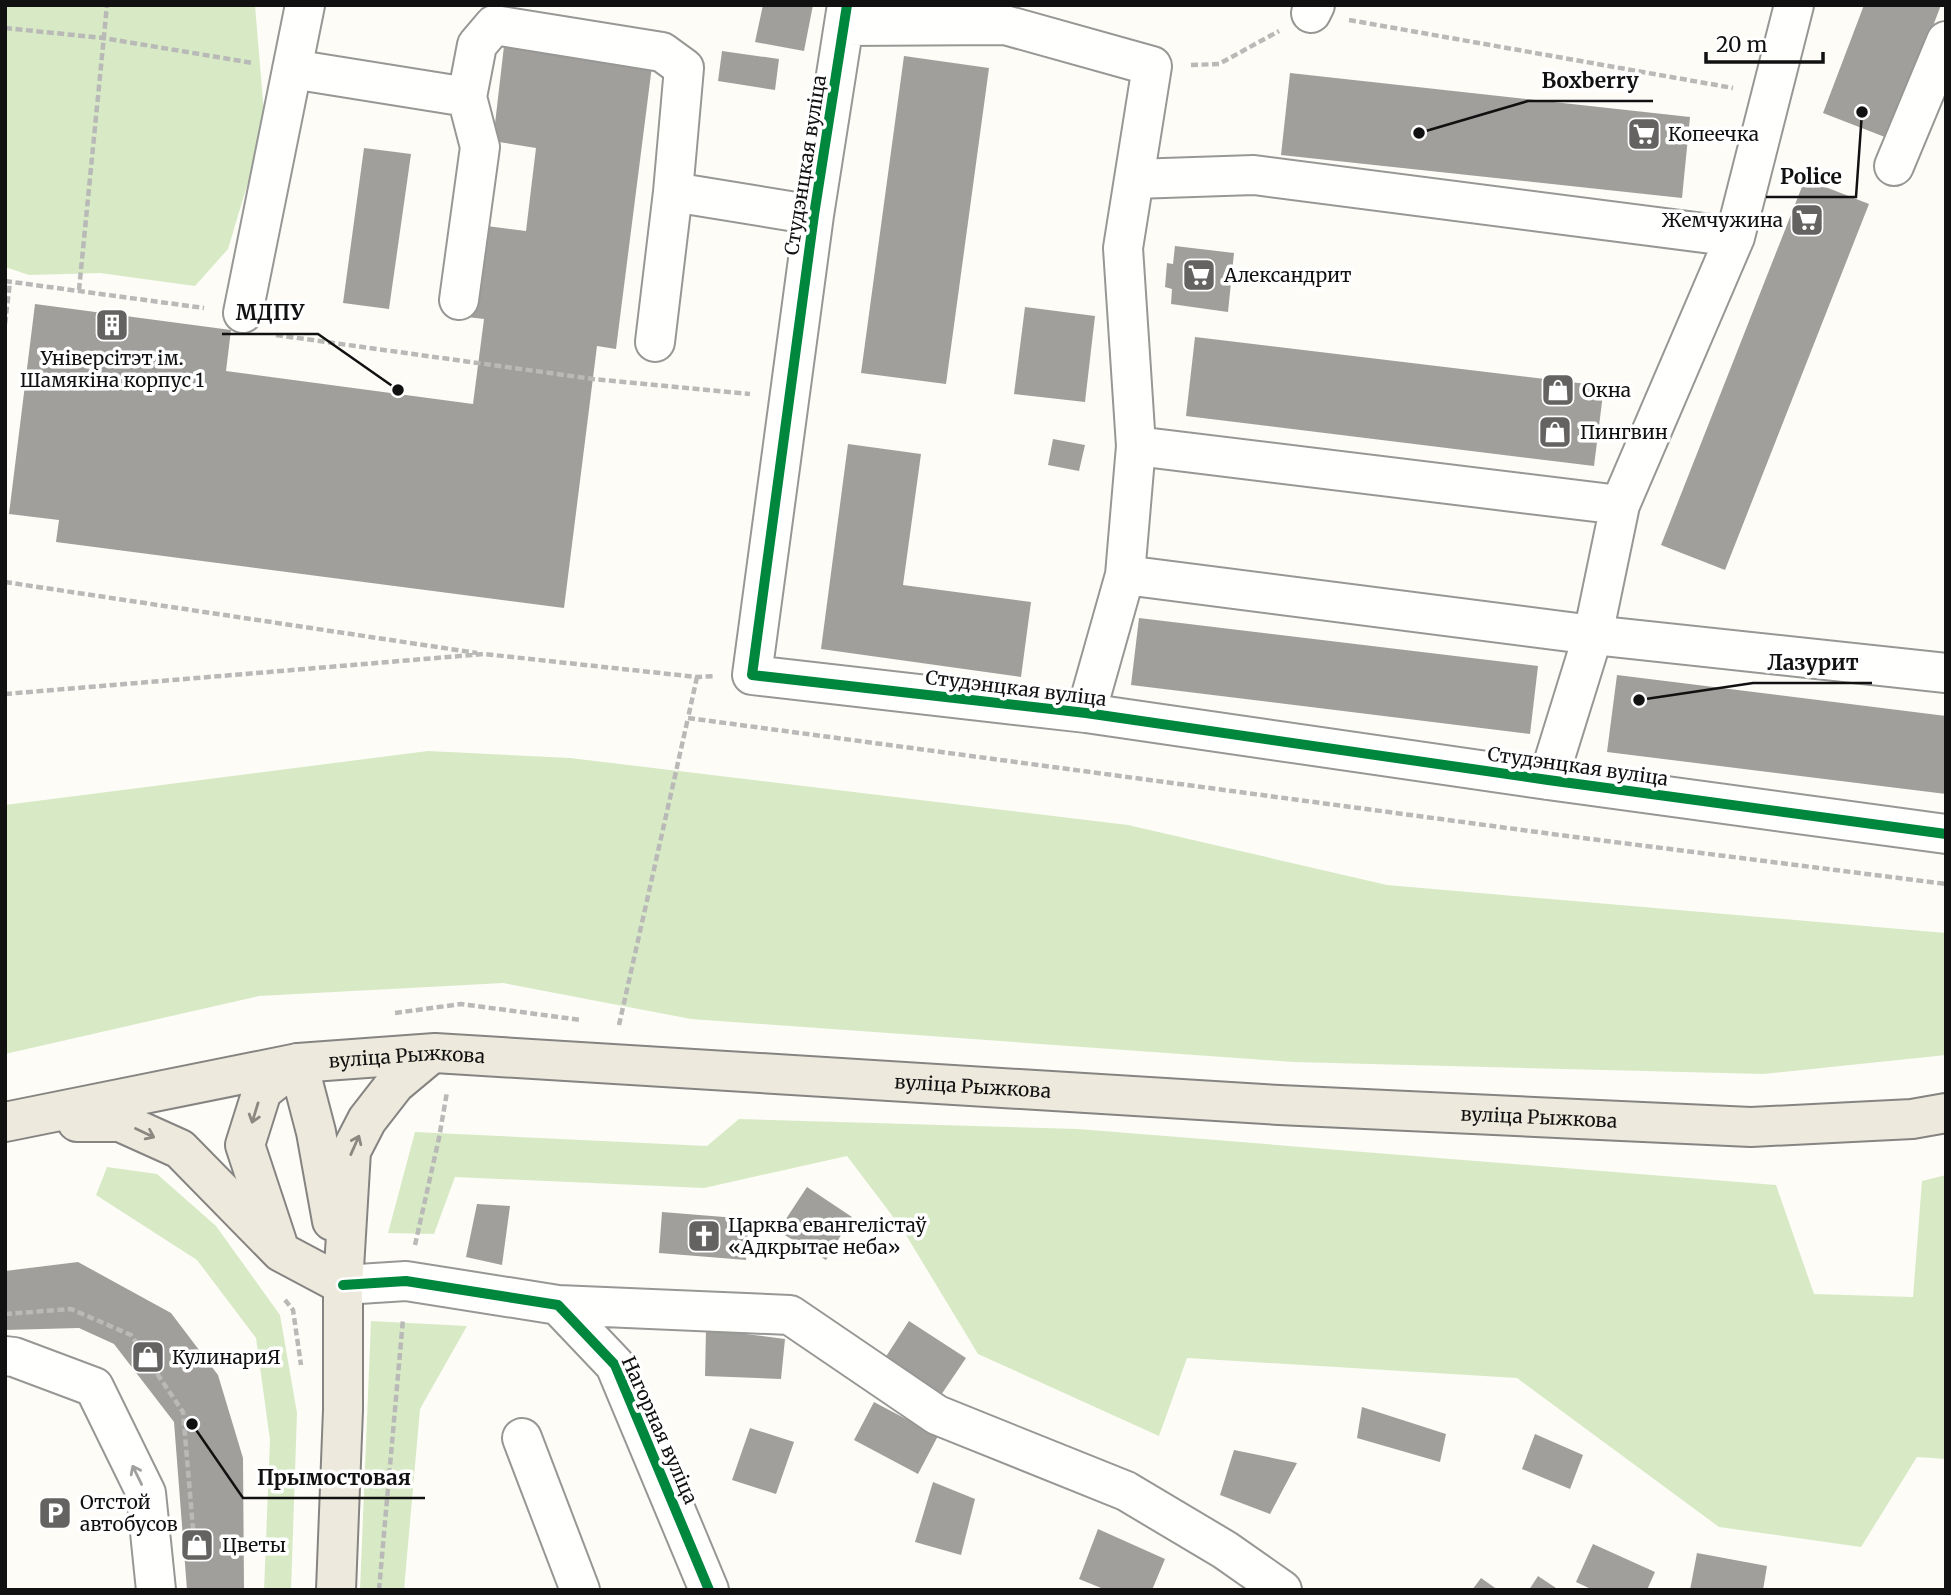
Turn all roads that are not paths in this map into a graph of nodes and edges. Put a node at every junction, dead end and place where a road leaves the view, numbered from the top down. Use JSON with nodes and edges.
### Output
{"nodes":[{"id":1,"x":305,"y":5,"type":"edge"},
{"id":2,"x":1794,"y":5,"type":"edge"},
{"id":3,"x":1006,"y":15,"type":"edge"},
{"id":4,"x":845,"y":16,"type":"edge"},
{"id":5,"x":1946,"y":41,"type":"edge"},
{"id":6,"x":292,"y":69,"type":"junction"},
{"id":7,"x":467,"y":97,"type":"junction"},
{"id":8,"x":1894,"y":166,"type":"dead end"},
{"id":9,"x":1134,"y":179,"type":"junction"},
{"id":10,"x":673,"y":192,"type":"junction"},
{"id":11,"x":814,"y":215,"type":"junction"},
{"id":12,"x":1735,"y":237,"type":"junction"},
{"id":13,"x":459,"y":300,"type":"dead end"},
{"id":14,"x":243,"y":313,"type":"dead end"},
{"id":15,"x":655,"y":342,"type":"dead end"},
{"id":16,"x":1136,"y":446,"type":"junction"},
{"id":17,"x":1620,"y":505,"type":"junction"},
{"id":18,"x":1125,"y":575,"type":"junction"},
{"id":19,"x":1593,"y":635,"type":"junction"},
{"id":20,"x":1946,"y":673,"type":"edge"},
{"id":21,"x":1086,"y":713,"type":"junction"},
{"id":22,"x":1548,"y":780,"type":"junction"},
{"id":23,"x":1946,"y":834,"type":"edge"},
{"id":24,"x":431,"y":1054,"type":"junction"},
{"id":25,"x":298,"y":1063,"type":"junction"},
{"id":26,"x":1946,"y":1113,"type":"edge"},
{"id":27,"x":5,"y":1122,"type":"edge"},
{"id":28,"x":281,"y":1252,"type":"junction"},
{"id":29,"x":343,"y":1285,"type":"junction"},
{"id":30,"x":558,"y":1305,"type":"junction"},
{"id":31,"x":5,"y":1356,"type":"edge"},
{"id":32,"x":523,"y":1438,"type":"dead end"},
{"id":33,"x":156,"y":1590,"type":"edge"},
{"id":34,"x":336,"y":1590,"type":"edge"},
{"id":35,"x":580,"y":1590,"type":"edge"},
{"id":36,"x":709,"y":1590,"type":"edge"},
{"id":37,"x":1282,"y":1590,"type":"edge"}],
"edges":[{"from":1,"to":6,"type":"street"},
{"from":2,"to":12,"type":"street"},
{"from":3,"to":4,"type":"street"},
{"from":3,"to":9,"type":"street"},
{"from":4,"to":11,"type":"street","name":"Студэнцкая вуліца"},
{"from":5,"to":8,"type":"street"},
{"from":6,"to":7,"type":"street"},
{"from":6,"to":14,"type":"street"},
{"from":7,"to":10,"type":"street"},
{"from":7,"to":13,"type":"street"},
{"from":9,"to":12,"type":"street"},
{"from":9,"to":16,"type":"street"},
{"from":10,"to":11,"type":"street"},
{"from":10,"to":15,"type":"street"},
{"from":11,"to":21,"type":"street","name":"Студэнцкая вуліца"},
{"from":12,"to":17,"type":"street"},
{"from":16,"to":17,"type":"street"},
{"from":16,"to":18,"type":"street"},
{"from":17,"to":19,"type":"street"},
{"from":18,"to":19,"type":"street"},
{"from":18,"to":21,"type":"street"},
{"from":19,"to":20,"type":"street"},
{"from":19,"to":22,"type":"street"},
{"from":21,"to":22,"type":"street","name":"Студэнцкая вуліца"},
{"from":22,"to":23,"type":"street","name":"Студэнцкая вуліца"},
{"from":24,"to":25,"type":"main road","name":"вуліца Рыжкова"},
{"from":24,"to":26,"type":"main road","name":"вуліца Рыжкова"},
{"from":29,"to":24,"type":"main road","one_way":true},
{"from":25,"to":27,"type":"main road","name":"вуліца Рыжкова"},
{"from":25,"to":28,"type":"main road","one_way":true},
{"from":25,"to":29,"type":"main road"},
{"from":27,"to":28,"type":"main road","one_way":true},
{"from":28,"to":29,"type":"main road"},
{"from":29,"to":30,"type":"street"},
{"from":29,"to":34,"type":"main road"},
{"from":30,"to":36,"type":"street","name":"Нагорная вуліца"},
{"from":30,"to":37,"type":"street"},
{"from":33,"to":31,"type":"street","one_way":true},
{"from":32,"to":35,"type":"street"}]}
